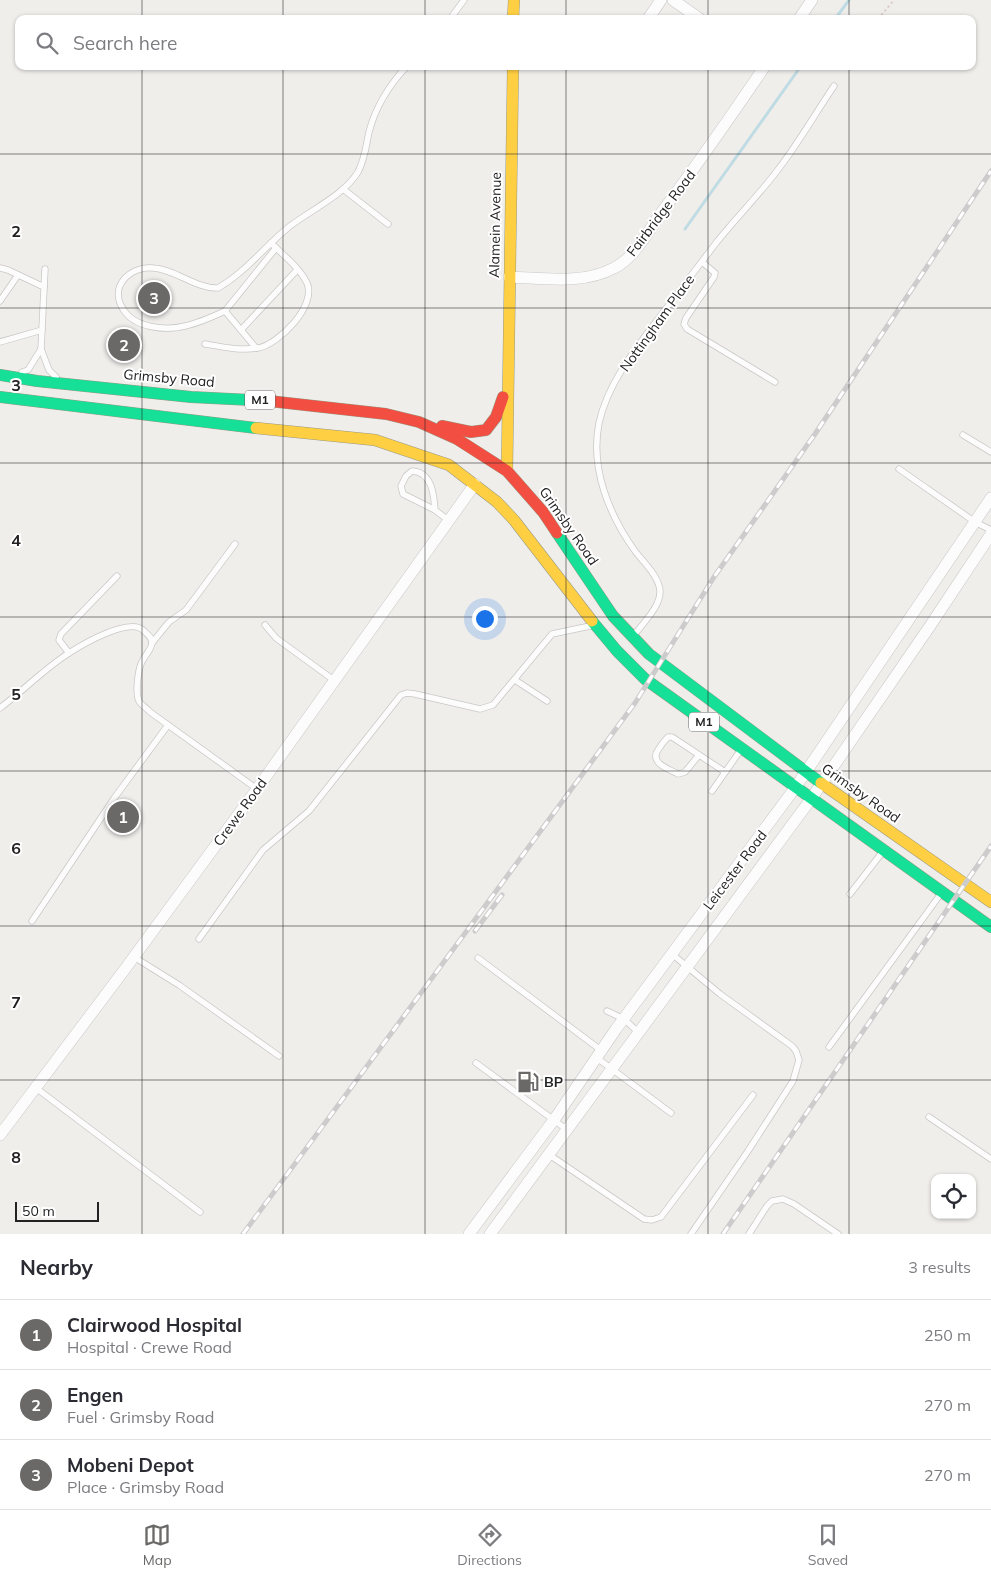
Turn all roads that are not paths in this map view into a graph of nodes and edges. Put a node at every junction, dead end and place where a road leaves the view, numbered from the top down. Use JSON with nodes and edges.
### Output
{"nodes":[{"id":1,"x":464,"y":0,"type":"edge"},
{"id":2,"x":514,"y":0,"type":"edge"},
{"id":3,"x":661,"y":0,"type":"edge"},
{"id":4,"x":673,"y":0,"type":"edge"},
{"id":5,"x":812,"y":0,"type":"edge"},
{"id":6,"x":453,"y":15,"type":"edge"},
{"id":7,"x":513,"y":15,"type":"edge"},
{"id":8,"x":651,"y":15,"type":"edge"},
{"id":9,"x":694,"y":15,"type":"edge"},
{"id":10,"x":802,"y":15,"type":"edge"},
{"id":11,"x":404,"y":70,"type":"edge"},
{"id":12,"x":513,"y":70,"type":"edge"},
{"id":13,"x":762,"y":70,"type":"edge"},
{"id":14,"x":834,"y":86,"type":"dead end"},
{"id":15,"x":343,"y":189,"type":"junction"},
{"id":16,"x":388,"y":224,"type":"dead end"},
{"id":17,"x":274,"y":245,"type":"junction"},
{"id":18,"x":702,"y":262,"type":"junction"},
{"id":19,"x":0,"y":268,"type":"edge"},
{"id":20,"x":45,"y":269,"type":"dead end"},
{"id":21,"x":297,"y":270,"type":"junction"},
{"id":22,"x":18,"y":275,"type":"junction"},
{"id":23,"x":509,"y":277,"type":"junction"},
{"id":24,"x":44,"y":287,"type":"junction"},
{"id":25,"x":0,"y":302,"type":"edge"},
{"id":26,"x":225,"y":311,"type":"junction"},
{"id":27,"x":42,"y":330,"type":"junction"},
{"id":28,"x":241,"y":330,"type":"junction"},
{"id":29,"x":0,"y":342,"type":"edge"},
{"id":30,"x":205,"y":344,"type":"dead end"},
{"id":31,"x":256,"y":348,"type":"junction"},
{"id":32,"x":41,"y":349,"type":"junction"},
{"id":33,"x":5,"y":376,"type":"edge"},
{"id":34,"x":775,"y":382,"type":"dead end"},
{"id":35,"x":62,"y":383,"type":"junction"},
{"id":36,"x":507,"y":385,"type":"junction"},
{"id":37,"x":0,"y":397,"type":"edge"},
{"id":38,"x":419,"y":422,"type":"junction"},
{"id":39,"x":963,"y":435,"type":"dead end"},
{"id":40,"x":991,"y":452,"type":"edge"},
{"id":41,"x":899,"y":469,"type":"dead end"},
{"id":42,"x":507,"y":471,"type":"junction"},
{"id":43,"x":475,"y":484,"type":"junction"},
{"id":44,"x":991,"y":498,"type":"edge"},
{"id":45,"x":434,"y":510,"type":"junction"},
{"id":46,"x":448,"y":520,"type":"junction"},
{"id":47,"x":975,"y":522,"type":"junction"},
{"id":48,"x":991,"y":530,"type":"edge"},
{"id":49,"x":991,"y":534,"type":"edge"},
{"id":50,"x":235,"y":544,"type":"dead end"},
{"id":51,"x":117,"y":576,"type":"dead end"},
{"id":52,"x":264,"y":625,"type":"dead end"},
{"id":53,"x":594,"y":625,"type":"junction"},
{"id":54,"x":904,"y":628,"type":"junction"},
{"id":55,"x":632,"y":637,"type":"junction"},
{"id":56,"x":921,"y":639,"type":"junction"},
{"id":57,"x":152,"y":643,"type":"junction"},
{"id":58,"x":617,"y":651,"type":"junction"},
{"id":59,"x":69,"y":653,"type":"junction"},
{"id":60,"x":515,"y":680,"type":"junction"},
{"id":61,"x":335,"y":681,"type":"junction"},
{"id":62,"x":547,"y":702,"type":"dead end"},
{"id":63,"x":0,"y":708,"type":"edge"},
{"id":64,"x":168,"y":725,"type":"junction"},
{"id":65,"x":741,"y":749,"type":"junction"},
{"id":66,"x":699,"y":755,"type":"junction"},
{"id":67,"x":725,"y":772,"type":"junction"},
{"id":68,"x":806,"y":773,"type":"junction"},
{"id":69,"x":821,"y":784,"type":"junction"},
{"id":70,"x":795,"y":788,"type":"junction"},
{"id":71,"x":257,"y":789,"type":"junction"},
{"id":72,"x":712,"y":791,"type":"dead end"},
{"id":73,"x":811,"y":799,"type":"junction"},
{"id":74,"x":884,"y":850,"type":"junction"},
{"id":75,"x":942,"y":893,"type":"junction"},
{"id":76,"x":850,"y":894,"type":"dead end"},
{"id":77,"x":991,"y":902,"type":"edge"},
{"id":78,"x":32,"y":920,"type":"dead end"},
{"id":79,"x":991,"y":927,"type":"edge"},
{"id":80,"x":199,"y":939,"type":"dead end"},
{"id":81,"x":672,"y":954,"type":"junction"},
{"id":82,"x":134,"y":958,"type":"junction"},
{"id":83,"x":478,"y":958,"type":"dead end"},
{"id":84,"x":687,"y":966,"type":"junction"},
{"id":85,"x":607,"y":1011,"type":"dead end"},
{"id":86,"x":624,"y":1019,"type":"junction"},
{"id":87,"x":638,"y":1032,"type":"junction"},
{"id":88,"x":829,"y":1047,"type":"dead end"},
{"id":89,"x":599,"y":1054,"type":"junction"},
{"id":90,"x":279,"y":1056,"type":"dead end"},
{"id":91,"x":476,"y":1063,"type":"dead end"},
{"id":92,"x":611,"y":1068,"type":"junction"},
{"id":93,"x":36,"y":1088,"type":"junction"},
{"id":94,"x":753,"y":1095,"type":"dead end"},
{"id":95,"x":671,"y":1113,"type":"dead end"},
{"id":96,"x":929,"y":1118,"type":"dead end"},
{"id":97,"x":553,"y":1121,"type":"junction"},
{"id":98,"x":566,"y":1129,"type":"junction"},
{"id":99,"x":0,"y":1136,"type":"edge"},
{"id":100,"x":548,"y":1154,"type":"junction"},
{"id":101,"x":991,"y":1159,"type":"edge"},
{"id":102,"x":200,"y":1212,"type":"dead end"},
{"id":103,"x":473,"y":1232,"type":"edge"},
{"id":104,"x":490,"y":1234,"type":"edge"},
{"id":105,"x":691,"y":1234,"type":"edge"},
{"id":106,"x":749,"y":1234,"type":"edge"},
{"id":107,"x":838,"y":1234,"type":"edge"}],
"edges":[{"from":1,"to":6,"type":"lane"},
{"from":2,"to":7,"type":"main road"},
{"from":3,"to":8,"type":"street"},
{"from":4,"to":9,"type":"street"},
{"from":5,"to":10,"type":"street"},
{"from":11,"to":15,"type":"lane"},
{"from":12,"to":23,"type":"main road","name":"Alamein Avenue"},
{"from":13,"to":23,"type":"street","name":"Fairbridge Road"},
{"from":14,"to":18,"type":"lane","name":"Nottingham Place"},
{"from":15,"to":16,"type":"lane"},
{"from":15,"to":17,"type":"lane"},
{"from":17,"to":21,"type":"lane"},
{"from":17,"to":26,"type":"lane"},
{"from":17,"to":26,"type":"lane"},
{"from":18,"to":34,"type":"lane"},
{"from":18,"to":55,"type":"lane","name":"Nottingham Place"},
{"from":19,"to":22,"type":"lane"},
{"from":20,"to":24,"type":"lane"},
{"from":21,"to":28,"type":"lane"},
{"from":21,"to":31,"type":"lane"},
{"from":22,"to":24,"type":"lane"},
{"from":22,"to":25,"type":"lane"},
{"from":23,"to":36,"type":"main road","name":"Alamein Avenue"},
{"from":24,"to":27,"type":"lane"},
{"from":26,"to":28,"type":"lane"},
{"from":27,"to":29,"type":"lane"},
{"from":27,"to":32,"type":"lane"},
{"from":28,"to":31,"type":"lane"},
{"from":30,"to":31,"type":"lane"},
{"from":32,"to":33,"type":"lane"},
{"from":32,"to":35,"type":"lane"},
{"from":33,"to":35,"type":"main road","name":"Grimsby Road","number":"M1"},
{"from":35,"to":38,"type":"main road","name":"Grimsby Road","number":"M1"},
{"from":36,"to":38,"type":"main road","name":"Alamein Avenue"},
{"from":36,"to":42,"type":"main road","name":"Alamein Avenue"},
{"from":37,"to":43,"type":"main road","number":"M1"},
{"from":38,"to":42,"type":"main road","name":"Grimsby Road","number":"M1"},
{"from":39,"to":40,"type":"lane"},
{"from":41,"to":47,"type":"lane"},
{"from":42,"to":55,"type":"main road","name":"Grimsby Road","number":"M1"},
{"from":43,"to":46,"type":"street","name":"Crewe Road"},
{"from":43,"to":53,"type":"main road","number":"M1"},
{"from":44,"to":47,"type":"street","name":"Leicester Road"},
{"from":45,"to":45,"type":"lane"},
{"from":45,"to":46,"type":"lane"},
{"from":46,"to":61,"type":"street","name":"Crewe Road"},
{"from":47,"to":48,"type":"lane"},
{"from":47,"to":54,"type":"street","name":"Leicester Road"},
{"from":49,"to":56,"type":"street","name":"Leicester Road"},
{"from":50,"to":57,"type":"lane"},
{"from":51,"to":59,"type":"lane"},
{"from":52,"to":61,"type":"lane"},
{"from":53,"to":58,"type":"main road","number":"M1"},
{"from":53,"to":60,"type":"lane"},
{"from":54,"to":56,"type":"street"},
{"from":54,"to":68,"type":"street","name":"Leicester Road"},
{"from":55,"to":58,"type":"main road"},
{"from":55,"to":68,"type":"main road","name":"Grimsby Road","number":"M1"},
{"from":56,"to":69,"type":"street","name":"Leicester Road"},
{"from":57,"to":59,"type":"lane"},
{"from":57,"to":64,"type":"lane"},
{"from":58,"to":65,"type":"main road","number":"M1"},
{"from":59,"to":63,"type":"lane"},
{"from":60,"to":62,"type":"lane"},
{"from":60,"to":80,"type":"lane"},
{"from":61,"to":71,"type":"street","name":"Crewe Road"},
{"from":64,"to":71,"type":"lane"},
{"from":64,"to":78,"type":"lane"},
{"from":65,"to":67,"type":"lane"},
{"from":65,"to":70,"type":"main road","number":"M1"},
{"from":66,"to":66,"type":"lane"},
{"from":66,"to":67,"type":"lane"},
{"from":67,"to":72,"type":"lane"},
{"from":68,"to":69,"type":"main road","name":"Grimsby Road","number":"M1"},
{"from":68,"to":70,"type":"street","name":"Leicester Road"},
{"from":69,"to":73,"type":"street","name":"Leicester Road"},
{"from":69,"to":77,"type":"main road","name":"Grimsby Road","number":"M1"},
{"from":70,"to":73,"type":"main road","number":"M1"},
{"from":70,"to":81,"type":"street","name":"Leicester Road"},
{"from":71,"to":82,"type":"street","name":"Crewe Road"},
{"from":73,"to":74,"type":"main road","number":"M1"},
{"from":73,"to":84,"type":"street","name":"Leicester Road"},
{"from":74,"to":75,"type":"main road","number":"M1"},
{"from":74,"to":76,"type":"lane"},
{"from":75,"to":79,"type":"main road","number":"M1"},
{"from":75,"to":88,"type":"lane"},
{"from":81,"to":84,"type":"lane"},
{"from":81,"to":86,"type":"street","name":"Leicester Road"},
{"from":82,"to":90,"type":"lane"},
{"from":82,"to":93,"type":"street","name":"Crewe Road"},
{"from":83,"to":89,"type":"lane"},
{"from":84,"to":87,"type":"street","name":"Leicester Road"},
{"from":84,"to":105,"type":"lane"},
{"from":85,"to":86,"type":"lane"},
{"from":86,"to":87,"type":"lane"},
{"from":86,"to":89,"type":"street","name":"Leicester Road"},
{"from":87,"to":92,"type":"street","name":"Leicester Road"},
{"from":89,"to":92,"type":"lane"},
{"from":89,"to":97,"type":"street","name":"Leicester Road"},
{"from":91,"to":97,"type":"lane"},
{"from":92,"to":95,"type":"lane"},
{"from":92,"to":98,"type":"street","name":"Leicester Road"},
{"from":93,"to":99,"type":"street","name":"Crewe Road"},
{"from":93,"to":102,"type":"lane"},
{"from":94,"to":100,"type":"lane"},
{"from":96,"to":101,"type":"lane"},
{"from":97,"to":98,"type":"lane"},
{"from":97,"to":103,"type":"street","name":"Leicester Road"},
{"from":98,"to":100,"type":"street","name":"Leicester Road"},
{"from":100,"to":104,"type":"street","name":"Leicester Road"},
{"from":106,"to":107,"type":"lane"}]}
